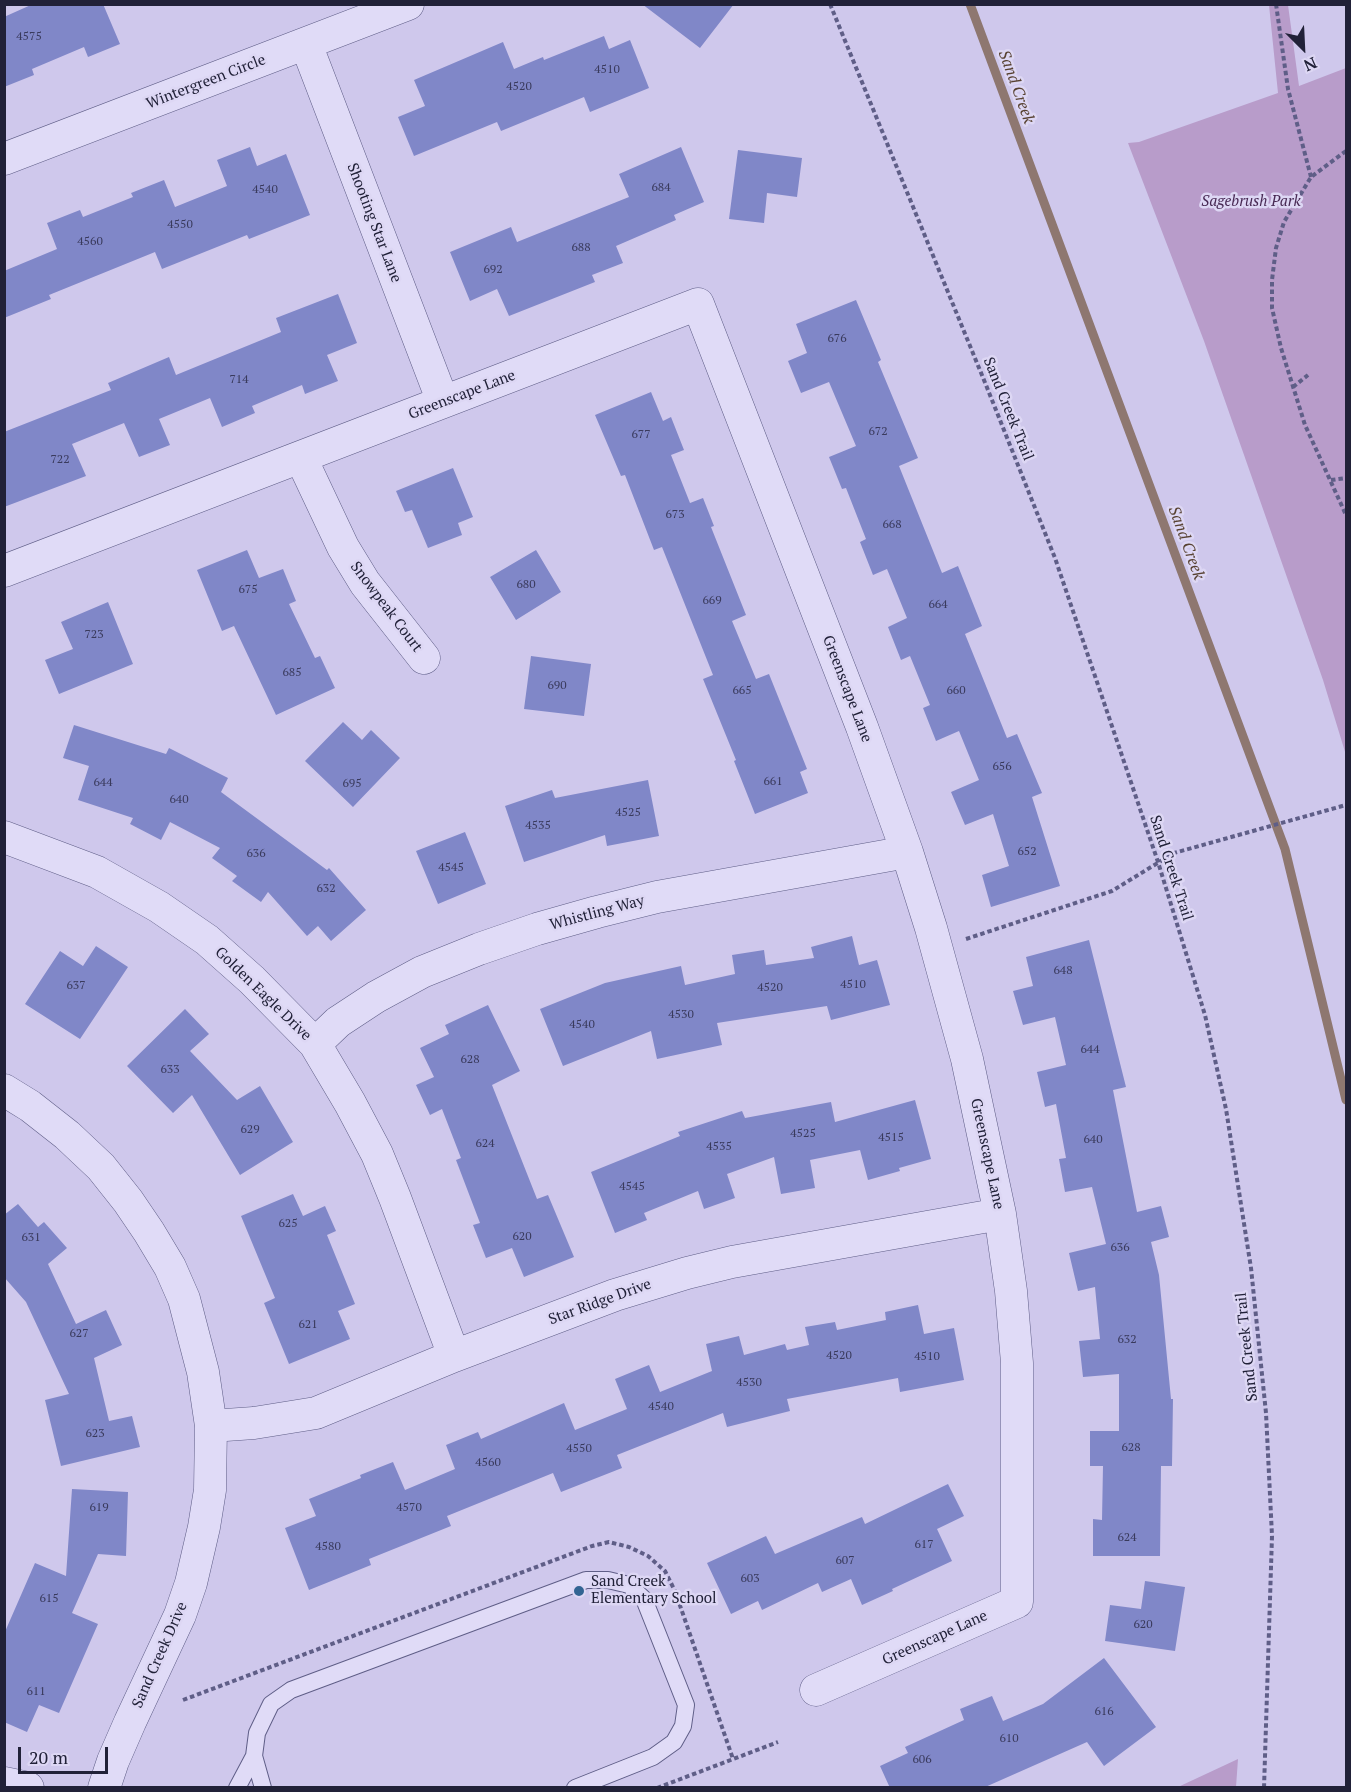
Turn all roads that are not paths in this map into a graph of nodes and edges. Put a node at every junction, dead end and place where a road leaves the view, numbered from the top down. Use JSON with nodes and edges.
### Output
{"nodes":[{"id":1,"x":408,"y":4,"type":"edge"},
{"id":2,"x":306,"y":44,"type":"junction"},
{"id":3,"x":4,"y":159,"type":"edge"},
{"id":4,"x":443,"y":402,"type":"junction"},
{"id":5,"x":301,"y":458,"type":"junction"},
{"id":6,"x":4,"y":572,"type":"edge"},
{"id":7,"x":424,"y":658,"type":"dead end"},
{"id":8,"x":4,"y":837,"type":"edge"},
{"id":9,"x":907,"y":852,"type":"junction"},
{"id":10,"x":315,"y":1044,"type":"junction"},
{"id":11,"x":4,"y":1090,"type":"edge"},
{"id":12,"x":1000,"y":1214,"type":"junction"},
{"id":13,"x":454,"y":1356,"type":"junction"},
{"id":14,"x":211,"y":1426,"type":"junction"},
{"id":15,"x":816,"y":1690,"type":"dead end"},
{"id":16,"x":254,"y":1756,"type":"junction"},
{"id":17,"x":4,"y":1783,"type":"edge"},
{"id":18,"x":28,"y":1788,"type":"edge"},
{"id":19,"x":104,"y":1788,"type":"edge"},
{"id":20,"x":237,"y":1788,"type":"edge"},
{"id":21,"x":263,"y":1788,"type":"edge"},
{"id":22,"x":574,"y":1788,"type":"edge"}],
"edges":[{"from":1,"to":2,"type":"street","name":"Wintergreen Circle"},
{"from":2,"to":3,"type":"street","name":"Wintergreen Circle"},
{"from":2,"to":4,"type":"street","name":"Shooting Star Lane"},
{"from":4,"to":5,"type":"street","name":"Greenscape Lane"},
{"from":4,"to":9,"type":"street","name":"Greenscape Lane"},
{"from":5,"to":6,"type":"street","name":"Greenscape Lane"},
{"from":5,"to":7,"type":"street","name":"Snowpeak Court"},
{"from":8,"to":10,"type":"street","name":"Golden Eagle Drive"},
{"from":9,"to":10,"type":"street","name":"Whistling Way"},
{"from":9,"to":12,"type":"street","name":"Greenscape Lane"},
{"from":10,"to":13,"type":"street","name":"Golden Eagle Drive"},
{"from":11,"to":14,"type":"street","name":"Sand Creek Drive"},
{"from":12,"to":13,"type":"street","name":"Star Ridge Drive"},
{"from":12,"to":15,"type":"street","name":"Greenscape Lane"},
{"from":13,"to":14,"type":"street","name":"Star Ridge Drive"},
{"from":14,"to":19,"type":"street","name":"Sand Creek Drive"},
{"from":16,"to":20,"type":"lane"},
{"from":16,"to":21,"type":"lane"},
{"from":16,"to":22,"type":"lane"},
{"from":17,"to":18,"type":"street"}]}
